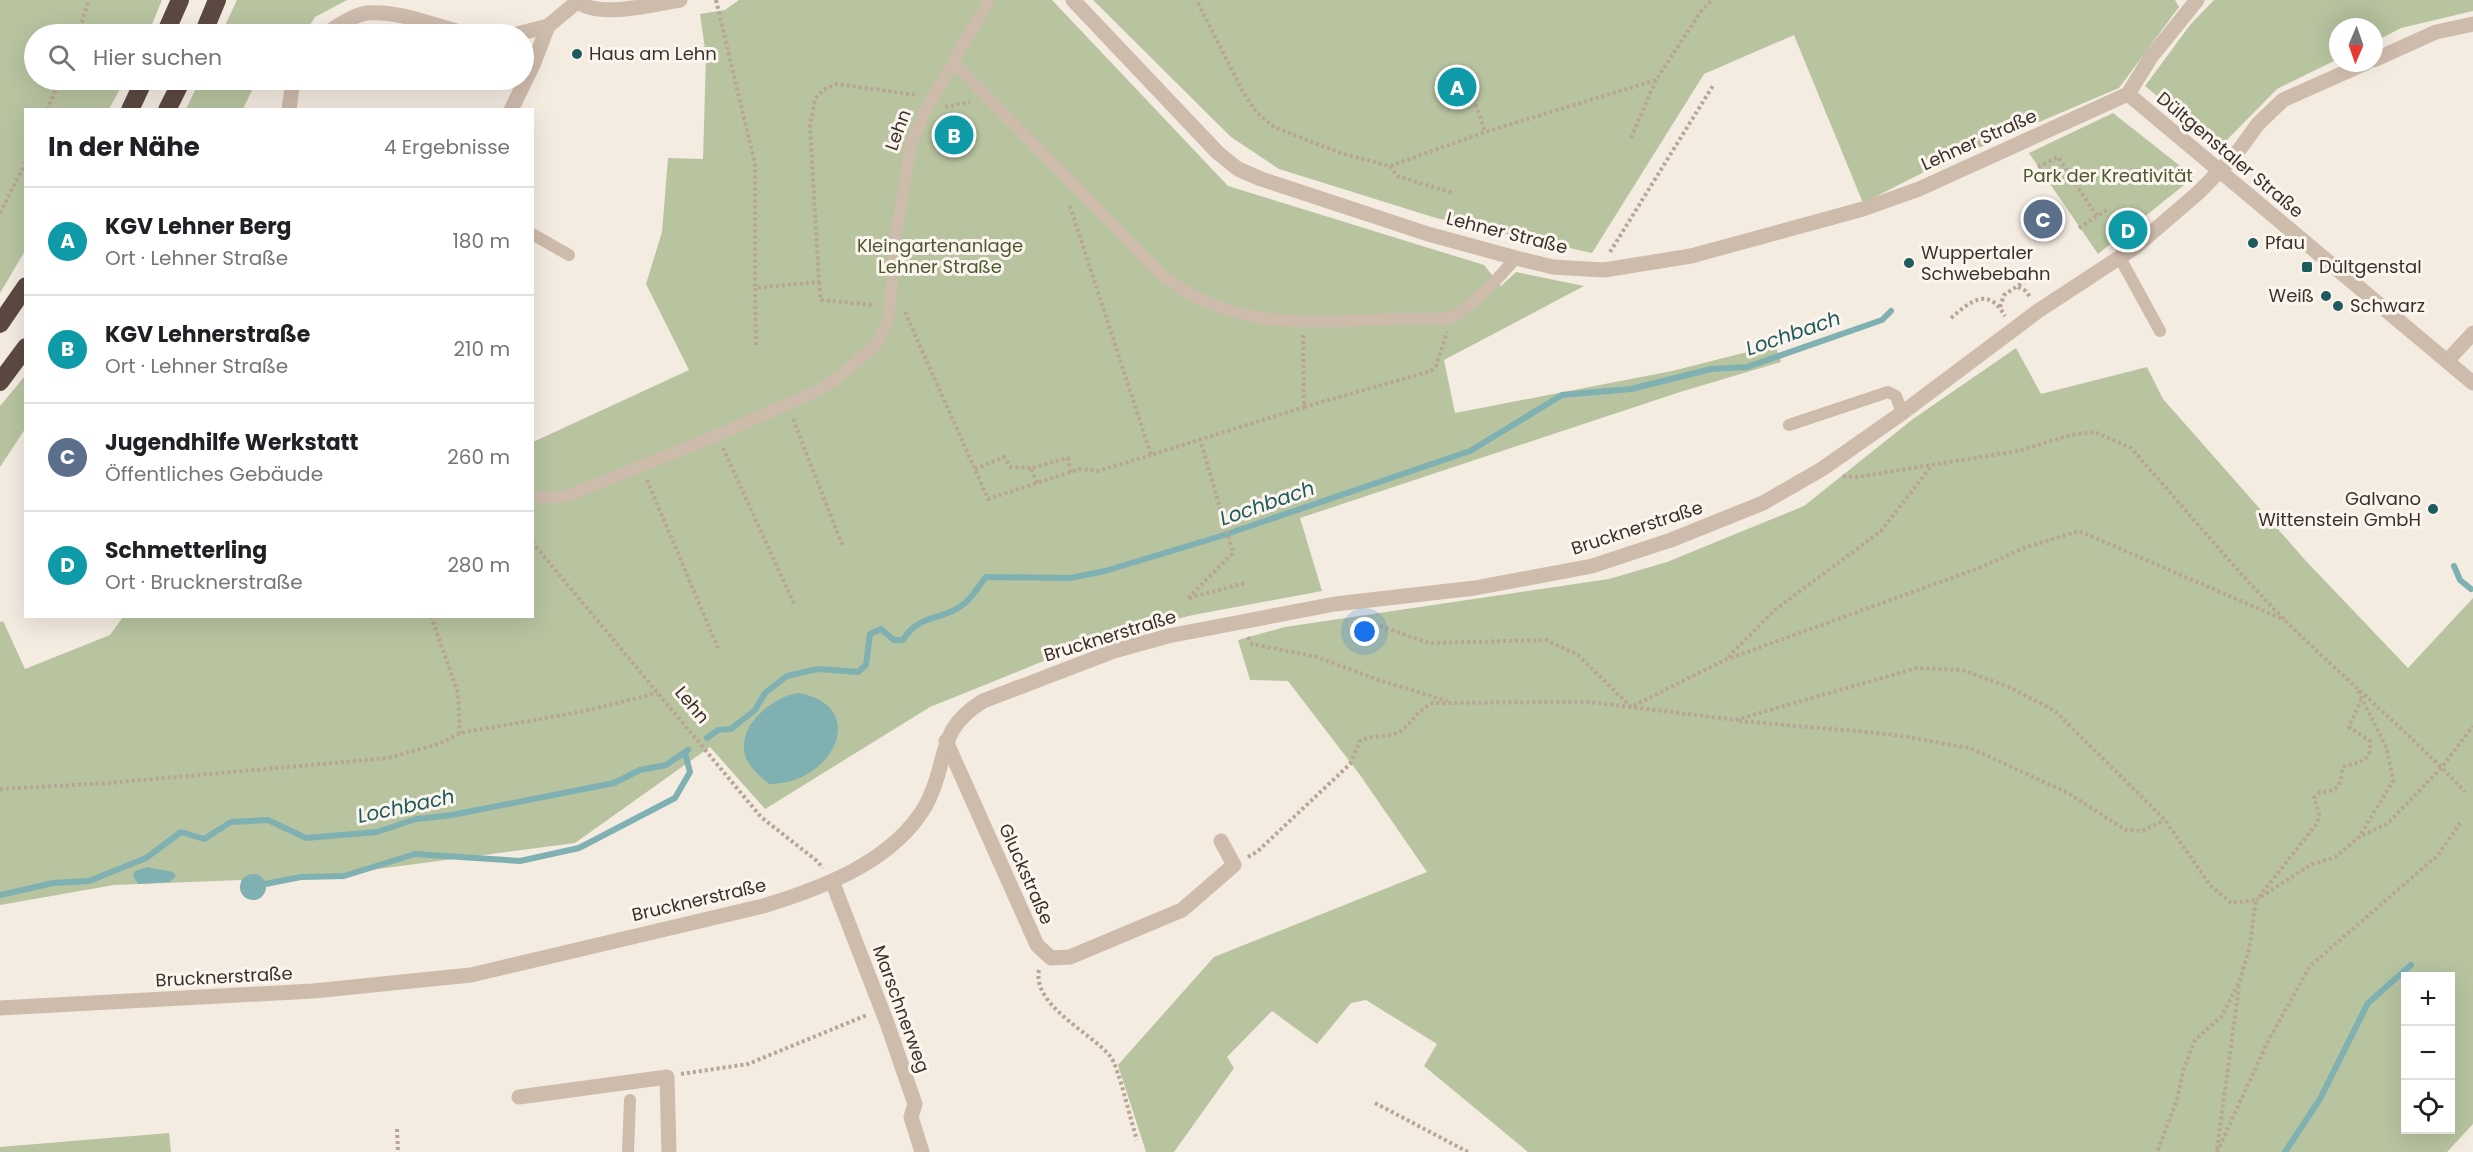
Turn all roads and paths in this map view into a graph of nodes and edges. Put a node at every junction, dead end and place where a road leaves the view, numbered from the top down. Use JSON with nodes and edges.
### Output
{"nodes":[{"id":1,"x":89,"y":0,"type":"edge"},
{"id":2,"x":180,"y":0,"type":"edge"},
{"id":3,"x":218,"y":0,"type":"edge"},
{"id":4,"x":680,"y":0,"type":"edge"},
{"id":5,"x":716,"y":0,"type":"edge"},
{"id":6,"x":989,"y":0,"type":"edge"},
{"id":7,"x":1073,"y":0,"type":"edge"},
{"id":8,"x":1712,"y":0,"type":"edge"},
{"id":9,"x":2197,"y":0,"type":"edge"},
{"id":10,"x":577,"y":1,"type":"edge"},
{"id":11,"x":1199,"y":1,"type":"edge"},
{"id":12,"x":81,"y":24,"type":"edge"},
{"id":13,"x":169,"y":24,"type":"edge"},
{"id":14,"x":207,"y":24,"type":"edge"},
{"id":15,"x":343,"y":24,"type":"edge"},
{"id":16,"x":426,"y":24,"type":"edge"},
{"id":17,"x":2473,"y":24,"type":"edge"},
{"id":18,"x":549,"y":26,"type":"junction"},
{"id":19,"x":534,"y":30,"type":"edge"},
{"id":20,"x":2383,"y":56,"type":"edge"},
{"id":21,"x":534,"y":63,"type":"edge"},
{"id":22,"x":955,"y":64,"type":"junction"},
{"id":23,"x":2346,"y":72,"type":"edge"},
{"id":24,"x":1656,"y":80,"type":"junction"},
{"id":25,"x":1714,"y":84,"type":"dead end"},
{"id":26,"x":56,"y":90,"type":"edge"},
{"id":27,"x":139,"y":90,"type":"edge"},
{"id":28,"x":177,"y":90,"type":"edge"},
{"id":29,"x":292,"y":90,"type":"edge"},
{"id":30,"x":521,"y":90,"type":"edge"},
{"id":31,"x":1472,"y":93,"type":"dead end"},
{"id":32,"x":2128,"y":94,"type":"junction"},
{"id":33,"x":933,"y":97,"type":"junction"},
{"id":34,"x":989,"y":99,"type":"junction"},
{"id":35,"x":48,"y":108,"type":"edge"},
{"id":36,"x":131,"y":108,"type":"edge"},
{"id":37,"x":168,"y":108,"type":"edge"},
{"id":38,"x":289,"y":108,"type":"edge"},
{"id":39,"x":512,"y":108,"type":"edge"},
{"id":40,"x":925,"y":111,"type":"junction"},
{"id":41,"x":1485,"y":132,"type":"junction"},
{"id":42,"x":1631,"y":138,"type":"dead end"},
{"id":43,"x":24,"y":166,"type":"edge"},
{"id":44,"x":1390,"y":166,"type":"junction"},
{"id":45,"x":2038,"y":167,"type":"dead end"},
{"id":46,"x":2220,"y":171,"type":"junction"},
{"id":47,"x":1453,"y":193,"type":"dead end"},
{"id":48,"x":1068,"y":200,"type":"dead end"},
{"id":49,"x":2108,"y":209,"type":"dead end"},
{"id":50,"x":0,"y":213,"type":"edge"},
{"id":51,"x":2097,"y":216,"type":"junction"},
{"id":52,"x":2079,"y":228,"type":"dead end"},
{"id":53,"x":534,"y":235,"type":"edge"},
{"id":54,"x":569,"y":255,"type":"dead end"},
{"id":55,"x":1607,"y":257,"type":"dead end"},
{"id":56,"x":1516,"y":258,"type":"junction"},
{"id":57,"x":2120,"y":258,"type":"junction"},
{"id":58,"x":2028,"y":279,"type":"dead end"},
{"id":59,"x":819,"y":282,"type":"junction"},
{"id":60,"x":755,"y":288,"type":"junction"},
{"id":61,"x":24,"y":289,"type":"edge"},
{"id":62,"x":896,"y":307,"type":"junction"},
{"id":63,"x":1452,"y":317,"type":"junction"},
{"id":64,"x":1951,"y":318,"type":"dead end"},
{"id":65,"x":1303,"y":322,"type":"junction"},
{"id":66,"x":0,"y":324,"type":"edge"},
{"id":67,"x":2160,"y":331,"type":"dead end"},
{"id":68,"x":2473,"y":333,"type":"edge"},
{"id":69,"x":756,"y":345,"type":"dead end"},
{"id":70,"x":24,"y":350,"type":"edge"},
{"id":71,"x":2447,"y":361,"type":"junction"},
{"id":72,"x":0,"y":382,"type":"edge"},
{"id":73,"x":2473,"y":383,"type":"edge"},
{"id":74,"x":1304,"y":407,"type":"junction"},
{"id":75,"x":1902,"y":413,"type":"junction"},
{"id":76,"x":792,"y":416,"type":"dead end"},
{"id":77,"x":1789,"y":425,"type":"dead end"},
{"id":78,"x":1200,"y":440,"type":"junction"},
{"id":79,"x":723,"y":448,"type":"dead end"},
{"id":80,"x":1151,"y":455,"type":"junction"},
{"id":81,"x":1932,"y":465,"type":"junction"},
{"id":82,"x":975,"y":468,"type":"junction"},
{"id":83,"x":1031,"y":468,"type":"junction"},
{"id":84,"x":1071,"y":472,"type":"junction"},
{"id":85,"x":1839,"y":476,"type":"dead end"},
{"id":86,"x":1037,"y":483,"type":"junction"},
{"id":87,"x":649,"y":484,"type":"dead end"},
{"id":88,"x":534,"y":497,"type":"edge"},
{"id":89,"x":534,"y":545,"type":"edge"},
{"id":90,"x":843,"y":547,"type":"dead end"},
{"id":91,"x":1245,"y":583,"type":"dead end"},
{"id":92,"x":795,"y":606,"type":"dead end"},
{"id":93,"x":432,"y":618,"type":"edge"},
{"id":94,"x":1361,"y":619,"type":"dead end"},
{"id":95,"x":2285,"y":620,"type":"junction"},
{"id":96,"x":1239,"y":621,"type":"junction"},
{"id":97,"x":718,"y":648,"type":"dead end"},
{"id":98,"x":1725,"y":660,"type":"junction"},
{"id":99,"x":2357,"y":690,"type":"junction"},
{"id":100,"x":657,"y":693,"type":"junction"},
{"id":101,"x":2361,"y":700,"type":"junction"},
{"id":102,"x":1451,"y":702,"type":"junction"},
{"id":103,"x":1631,"y":707,"type":"junction"},
{"id":104,"x":1735,"y":720,"type":"junction"},
{"id":105,"x":2473,"y":726,"type":"edge"},
{"id":106,"x":460,"y":733,"type":"junction"},
{"id":107,"x":946,"y":741,"type":"junction"},
{"id":108,"x":2442,"y":767,"type":"junction"},
{"id":109,"x":0,"y":789,"type":"edge"},
{"id":110,"x":2465,"y":792,"type":"dead end"},
{"id":111,"x":2165,"y":820,"type":"junction"},
{"id":112,"x":2460,"y":823,"type":"dead end"},
{"id":113,"x":2359,"y":837,"type":"junction"},
{"id":114,"x":1221,"y":841,"type":"dead end"},
{"id":115,"x":1234,"y":865,"type":"junction"},
{"id":116,"x":832,"y":881,"type":"junction"},
{"id":117,"x":2256,"y":900,"type":"junction"},
{"id":118,"x":1043,"y":951,"type":"junction"},
{"id":119,"x":2239,"y":983,"type":"junction"},
{"id":120,"x":0,"y":1008,"type":"edge"},
{"id":121,"x":882,"y":1009,"type":"junction"},
{"id":122,"x":667,"y":1077,"type":"junction"},
{"id":123,"x":519,"y":1097,"type":"dead end"},
{"id":124,"x":630,"y":1100,"type":"dead end"},
{"id":125,"x":1375,"y":1103,"type":"dead end"},
{"id":126,"x":398,"y":1129,"type":"dead end"},
{"id":127,"x":1137,"y":1140,"type":"dead end"},
{"id":128,"x":398,"y":1152,"type":"edge"},
{"id":129,"x":628,"y":1152,"type":"edge"},
{"id":130,"x":669,"y":1152,"type":"edge"},
{"id":131,"x":922,"y":1152,"type":"edge"},
{"id":132,"x":1468,"y":1152,"type":"edge"},
{"id":133,"x":2157,"y":1152,"type":"edge"},
{"id":134,"x":2217,"y":1152,"type":"edge"}],
"edges":[{"from":1,"to":12,"type":"path"},
{"from":2,"to":13,"type":"highway"},
{"from":3,"to":14,"type":"highway"},
{"from":4,"to":10,"type":"street"},
{"from":5,"to":60,"type":"path"},
{"from":6,"to":22,"type":"lane","name":"Lehn"},
{"from":7,"to":56,"type":"street","name":"Lehner Straße"},
{"from":8,"to":24,"type":"path"},
{"from":9,"to":32,"type":"street"},
{"from":10,"to":18,"type":"street"},
{"from":11,"to":44,"type":"path"},
{"from":15,"to":16,"type":"street"},
{"from":17,"to":20,"type":"street"},
{"from":18,"to":19,"type":"street"},
{"from":18,"to":21,"type":"street"},
{"from":22,"to":33,"type":"lane","name":"Lehn"},
{"from":22,"to":34,"type":"lane"},
{"from":23,"to":46,"type":"street","name":"Brucknerstraße"},
{"from":24,"to":41,"type":"path"},
{"from":24,"to":42,"type":"path"},
{"from":25,"to":55,"type":"path"},
{"from":26,"to":35,"type":"path"},
{"from":27,"to":36,"type":"highway"},
{"from":28,"to":37,"type":"highway"},
{"from":29,"to":38,"type":"street"},
{"from":30,"to":39,"type":"street"},
{"from":31,"to":41,"type":"path"},
{"from":32,"to":46,"type":"street","name":"Dültgenstaler Straße"},
{"from":32,"to":56,"type":"street","name":"Lehner Straße"},
{"from":33,"to":40,"type":"lane","name":"Lehn"},
{"from":33,"to":59,"type":"path"},
{"from":34,"to":40,"type":"path"},
{"from":34,"to":65,"type":"lane"},
{"from":40,"to":62,"type":"lane","name":"Lehn"},
{"from":41,"to":44,"type":"path"},
{"from":43,"to":50,"type":"path"},
{"from":44,"to":47,"type":"path"},
{"from":45,"to":51,"type":"path"},
{"from":46,"to":57,"type":"street","name":"Brucknerstraße"},
{"from":46,"to":71,"type":"street","name":"Dültgenstaler Straße"},
{"from":48,"to":80,"type":"path"},
{"from":49,"to":51,"type":"path"},
{"from":51,"to":52,"type":"path"},
{"from":53,"to":54,"type":"lane"},
{"from":56,"to":63,"type":"lane"},
{"from":57,"to":67,"type":"lane"},
{"from":57,"to":75,"type":"street","name":"Brucknerstraße"},
{"from":58,"to":64,"type":"path"},
{"from":59,"to":60,"type":"path"},
{"from":59,"to":62,"type":"path"},
{"from":60,"to":69,"type":"path"},
{"from":61,"to":66,"type":"highway"},
{"from":62,"to":82,"type":"path"},
{"from":62,"to":88,"type":"lane","name":"Lehn"},
{"from":63,"to":65,"type":"lane"},
{"from":63,"to":74,"type":"path"},
{"from":65,"to":74,"type":"path"},
{"from":68,"to":71,"type":"street"},
{"from":70,"to":72,"type":"highway"},
{"from":71,"to":73,"type":"street","name":"Dültgenstaler Straße"},
{"from":74,"to":78,"type":"path"},
{"from":75,"to":77,"type":"lane"},
{"from":75,"to":96,"type":"street","name":"Brucknerstraße"},
{"from":76,"to":90,"type":"path"},
{"from":78,"to":80,"type":"path"},
{"from":78,"to":91,"type":"path"},
{"from":79,"to":92,"type":"path"},
{"from":80,"to":84,"type":"path"},
{"from":81,"to":85,"type":"path"},
{"from":81,"to":95,"type":"path"},
{"from":81,"to":98,"type":"path"},
{"from":82,"to":83,"type":"path"},
{"from":82,"to":86,"type":"path"},
{"from":83,"to":84,"type":"path"},
{"from":83,"to":86,"type":"path"},
{"from":84,"to":86,"type":"path"},
{"from":87,"to":97,"type":"path"},
{"from":89,"to":100,"type":"path","name":"Lehn"},
{"from":93,"to":106,"type":"path"},
{"from":94,"to":103,"type":"path"},
{"from":95,"to":98,"type":"path"},
{"from":95,"to":99,"type":"path"},
{"from":96,"to":102,"type":"path"},
{"from":96,"to":107,"type":"street","name":"Brucknerstraße"},
{"from":98,"to":103,"type":"path"},
{"from":99,"to":101,"type":"path"},
{"from":99,"to":108,"type":"path"},
{"from":100,"to":106,"type":"path"},
{"from":100,"to":116,"type":"path","name":"Lehn"},
{"from":101,"to":113,"type":"path"},
{"from":101,"to":117,"type":"path"},
{"from":102,"to":103,"type":"path"},
{"from":102,"to":115,"type":"path"},
{"from":103,"to":104,"type":"path"},
{"from":104,"to":111,"type":"path"},
{"from":104,"to":111,"type":"path"},
{"from":105,"to":108,"type":"path"},
{"from":106,"to":109,"type":"path"},
{"from":107,"to":116,"type":"street","name":"Brucknerstraße"},
{"from":107,"to":118,"type":"street","name":"Gluckstraße"},
{"from":108,"to":110,"type":"path"},
{"from":108,"to":113,"type":"path"},
{"from":111,"to":117,"type":"path"},
{"from":112,"to":134,"type":"path"},
{"from":113,"to":117,"type":"path"},
{"from":114,"to":115,"type":"street"},
{"from":115,"to":118,"type":"street","name":"Gluckstraße"},
{"from":116,"to":120,"type":"street","name":"Brucknerstraße"},
{"from":116,"to":121,"type":"street","name":"Marschnerweg"},
{"from":117,"to":119,"type":"path"},
{"from":118,"to":127,"type":"path"},
{"from":119,"to":133,"type":"path"},
{"from":119,"to":134,"type":"path"},
{"from":121,"to":122,"type":"path"},
{"from":121,"to":131,"type":"street","name":"Marschnerweg"},
{"from":122,"to":123,"type":"street"},
{"from":122,"to":130,"type":"street"},
{"from":124,"to":129,"type":"lane"},
{"from":125,"to":132,"type":"path"},
{"from":126,"to":128,"type":"path"}]}
